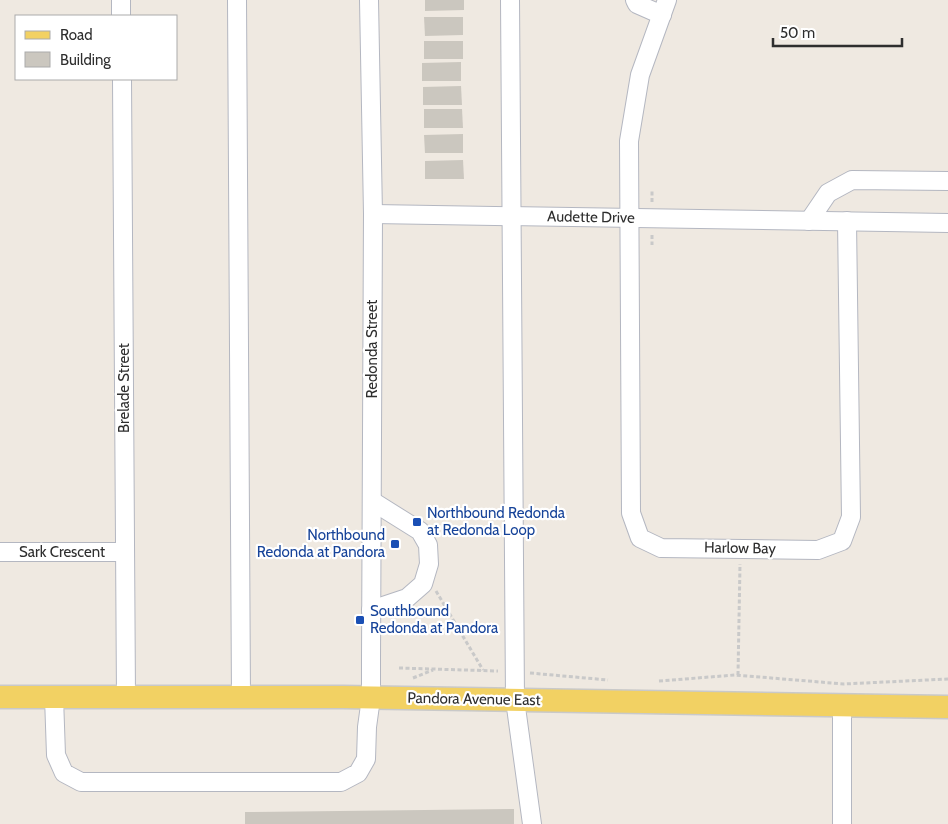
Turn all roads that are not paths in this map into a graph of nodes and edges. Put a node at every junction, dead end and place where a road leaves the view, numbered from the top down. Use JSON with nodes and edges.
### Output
{"nodes":[{"id":1,"x":121,"y":0,"type":"edge"},
{"id":2,"x":237,"y":0,"type":"edge"},
{"id":3,"x":369,"y":0,"type":"edge"},
{"id":4,"x":510,"y":0,"type":"edge"},
{"id":5,"x":635,"y":0,"type":"edge"},
{"id":6,"x":664,"y":8,"type":"edge"},
{"id":7,"x":121,"y":15,"type":"edge"},
{"id":8,"x":122,"y":80,"type":"edge"},
{"id":9,"x":948,"y":181,"type":"edge"},
{"id":10,"x":373,"y":214,"type":"junction"},
{"id":11,"x":512,"y":215,"type":"junction"},
{"id":12,"x":629,"y":218,"type":"junction"},
{"id":13,"x":809,"y":221,"type":"junction"},
{"id":14,"x":848,"y":221,"type":"junction"},
{"id":15,"x":948,"y":223,"type":"edge"},
{"id":16,"x":372,"y":501,"type":"junction"},
{"id":17,"x":0,"y":552,"type":"edge"},
{"id":18,"x":125,"y":552,"type":"junction"},
{"id":19,"x":371,"y":610,"type":"junction"},
{"id":20,"x":0,"y":697,"type":"edge"},
{"id":21,"x":54,"y":697,"type":"junction"},
{"id":22,"x":126,"y":697,"type":"junction"},
{"id":23,"x":241,"y":697,"type":"junction"},
{"id":24,"x":371,"y":698,"type":"junction"},
{"id":25,"x":515,"y":700,"type":"junction"},
{"id":26,"x":842,"y":706,"type":"junction"},
{"id":27,"x":948,"y":707,"type":"edge"},
{"id":28,"x":532,"y":824,"type":"edge"},
{"id":29,"x":842,"y":824,"type":"edge"}],
"edges":[{"from":1,"to":7,"type":"street"},
{"from":2,"to":23,"type":"street"},
{"from":3,"to":10,"type":"street","name":"Redonda Street"},
{"from":4,"to":11,"type":"street"},
{"from":5,"to":6,"type":"street"},
{"from":6,"to":12,"type":"street","name":"Harlow Bay"},
{"from":8,"to":18,"type":"street","name":"Brelade Street"},
{"from":9,"to":13,"type":"street"},
{"from":10,"to":11,"type":"street","name":"Audette Drive"},
{"from":10,"to":16,"type":"street","name":"Redonda Street"},
{"from":11,"to":12,"type":"street","name":"Audette Drive"},
{"from":11,"to":25,"type":"street"},
{"from":12,"to":13,"type":"street","name":"Audette Drive"},
{"from":12,"to":14,"type":"street","name":"Harlow Bay"},
{"from":13,"to":14,"type":"street","name":"Audette Drive"},
{"from":14,"to":15,"type":"street","name":"Audette Drive"},
{"from":16,"to":19,"type":"street","name":"Redonda Street"},
{"from":16,"to":19,"type":"street"},
{"from":17,"to":18,"type":"street","name":"Sark Crescent"},
{"from":18,"to":22,"type":"street","name":"Brelade Street"},
{"from":19,"to":24,"type":"street","name":"Redonda Street"},
{"from":20,"to":21,"type":"main road","name":"Pandora Avenue East"},
{"from":21,"to":22,"type":"main road","name":"Pandora Avenue East"},
{"from":21,"to":24,"type":"street","name":"Redonda Street"},
{"from":22,"to":23,"type":"main road","name":"Pandora Avenue East"},
{"from":23,"to":24,"type":"main road","name":"Pandora Avenue East"},
{"from":24,"to":25,"type":"main road","name":"Pandora Avenue East"},
{"from":25,"to":26,"type":"main road","name":"Pandora Avenue East"},
{"from":25,"to":28,"type":"street"},
{"from":26,"to":27,"type":"main road","name":"Pandora Avenue East"},
{"from":26,"to":29,"type":"street"}]}
